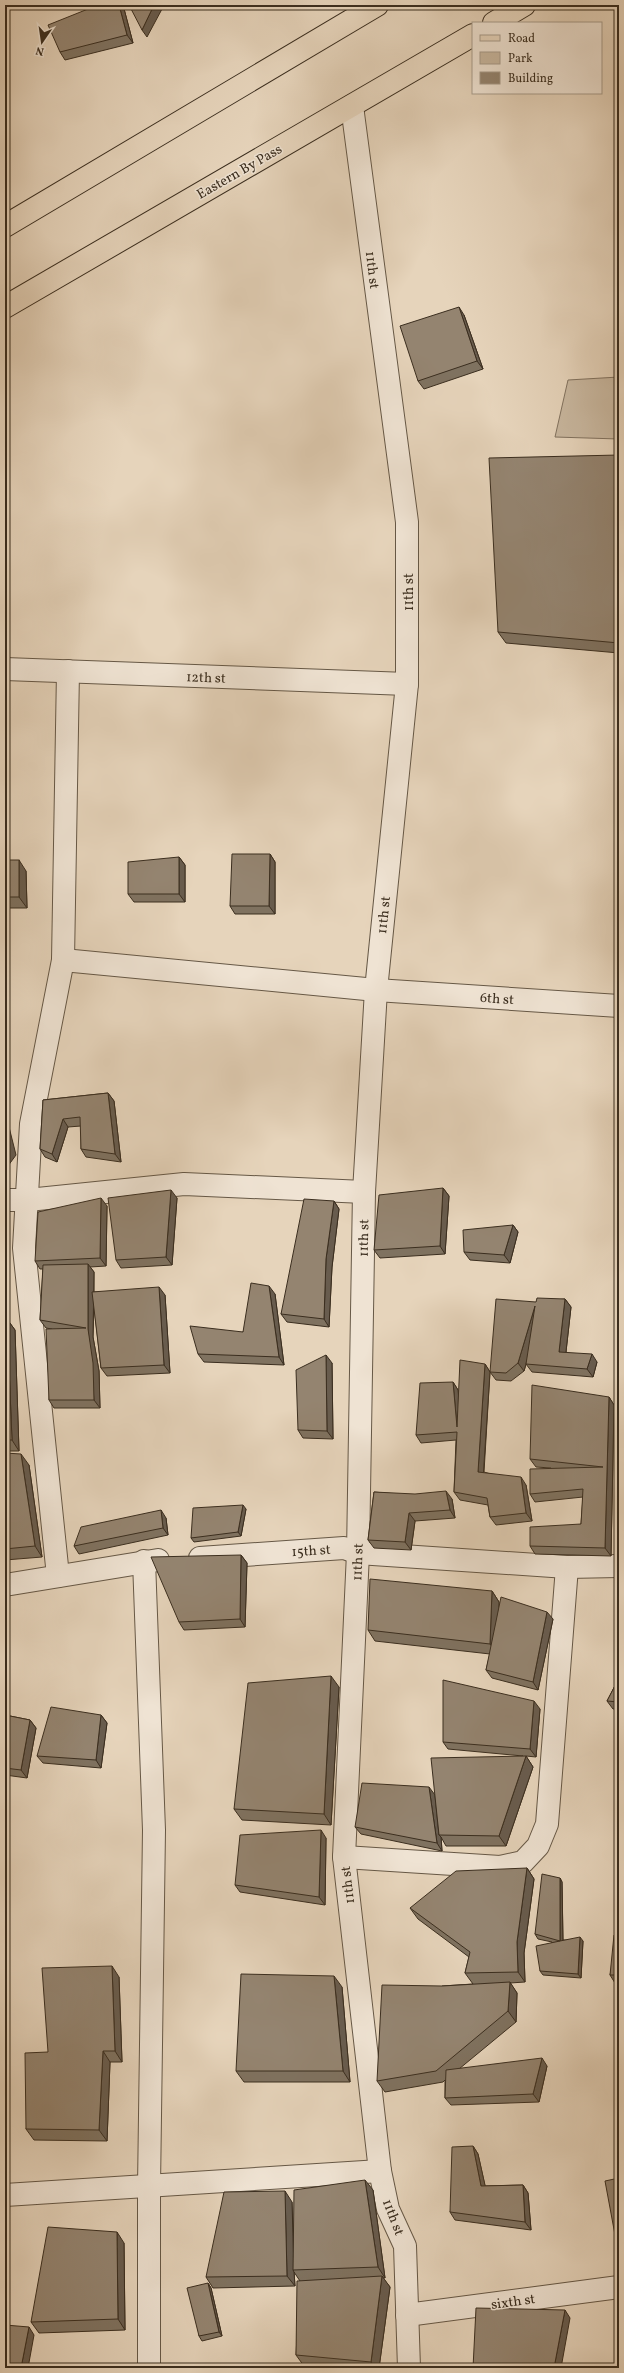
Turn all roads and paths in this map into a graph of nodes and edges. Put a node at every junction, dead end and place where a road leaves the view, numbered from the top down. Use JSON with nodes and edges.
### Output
{"nodes":[{"id":1,"x":377,"y":5,"type":"edge"},
{"id":2,"x":524,"y":5,"type":"edge"},
{"id":3,"x":496,"y":22,"type":"edge"},
{"id":4,"x":472,"y":36,"type":"edge"},
{"id":5,"x":352,"y":106,"type":"junction"},
{"id":6,"x":5,"y":226,"type":"edge"},
{"id":7,"x":5,"y":307,"type":"edge"},
{"id":8,"x":5,"y":669,"type":"edge"},
{"id":9,"x":68,"y":672,"type":"junction"},
{"id":10,"x":407,"y":684,"type":"junction"},
{"id":11,"x":63,"y":960,"type":"junction"},
{"id":12,"x":376,"y":990,"type":"junction"},
{"id":13,"x":619,"y":1006,"type":"edge"},
{"id":14,"x":364,"y":1192,"type":"junction"},
{"id":15,"x":5,"y":1200,"type":"edge"},
{"id":16,"x":28,"y":1200,"type":"junction"},
{"id":17,"x":358,"y":1553,"type":"junction"},
{"id":18,"x":144,"y":1561,"type":"junction"},
{"id":19,"x":619,"y":1566,"type":"edge"},
{"id":20,"x":568,"y":1567,"type":"junction"},
{"id":21,"x":58,"y":1576,"type":"junction"},
{"id":22,"x":5,"y":1585,"type":"edge"},
{"id":23,"x":344,"y":1857,"type":"junction"},
{"id":24,"x":380,"y":2171,"type":"junction"},
{"id":25,"x":149,"y":2187,"type":"junction"},
{"id":26,"x":5,"y":2195,"type":"edge"},
{"id":27,"x":619,"y":2287,"type":"edge"},
{"id":28,"x":406,"y":2315,"type":"junction"},
{"id":29,"x":149,"y":2368,"type":"edge"},
{"id":30,"x":409,"y":2368,"type":"edge"}],
"edges":[{"from":1,"to":6,"type":"main road"},
{"from":2,"to":3,"type":"main road"},
{"from":4,"to":5,"type":"main road","name":"Eastern By Pass"},
{"from":5,"to":7,"type":"main road","name":"Eastern By Pass"},
{"from":5,"to":10,"type":"street","name":"11th st"},
{"from":8,"to":9,"type":"street","name":"12th st"},
{"from":9,"to":10,"type":"street","name":"12th st"},
{"from":9,"to":11,"type":"street"},
{"from":10,"to":12,"type":"street","name":"11th st"},
{"from":11,"to":12,"type":"street","name":"6th st"},
{"from":11,"to":16,"type":"street"},
{"from":12,"to":13,"type":"street","name":"6th st"},
{"from":12,"to":14,"type":"street","name":"11th st"},
{"from":14,"to":16,"type":"street"},
{"from":14,"to":17,"type":"street","name":"11th st"},
{"from":15,"to":16,"type":"street"},
{"from":16,"to":21,"type":"street"},
{"from":17,"to":18,"type":"street","name":"15th st"},
{"from":17,"to":20,"type":"street","name":"15th st"},
{"from":17,"to":23,"type":"street","name":"11th st"},
{"from":18,"to":21,"type":"street","name":"15th st"},
{"from":18,"to":25,"type":"street"},
{"from":19,"to":20,"type":"street","name":"15th st"},
{"from":20,"to":23,"type":"street"},
{"from":21,"to":22,"type":"street","name":"15th st"},
{"from":23,"to":24,"type":"street","name":"11th st"},
{"from":24,"to":25,"type":"street"},
{"from":24,"to":28,"type":"street","name":"11th st"},
{"from":25,"to":26,"type":"street"},
{"from":25,"to":29,"type":"street"},
{"from":27,"to":28,"type":"street","name":"sixth st"},
{"from":28,"to":30,"type":"street","name":"11th st"}]}
